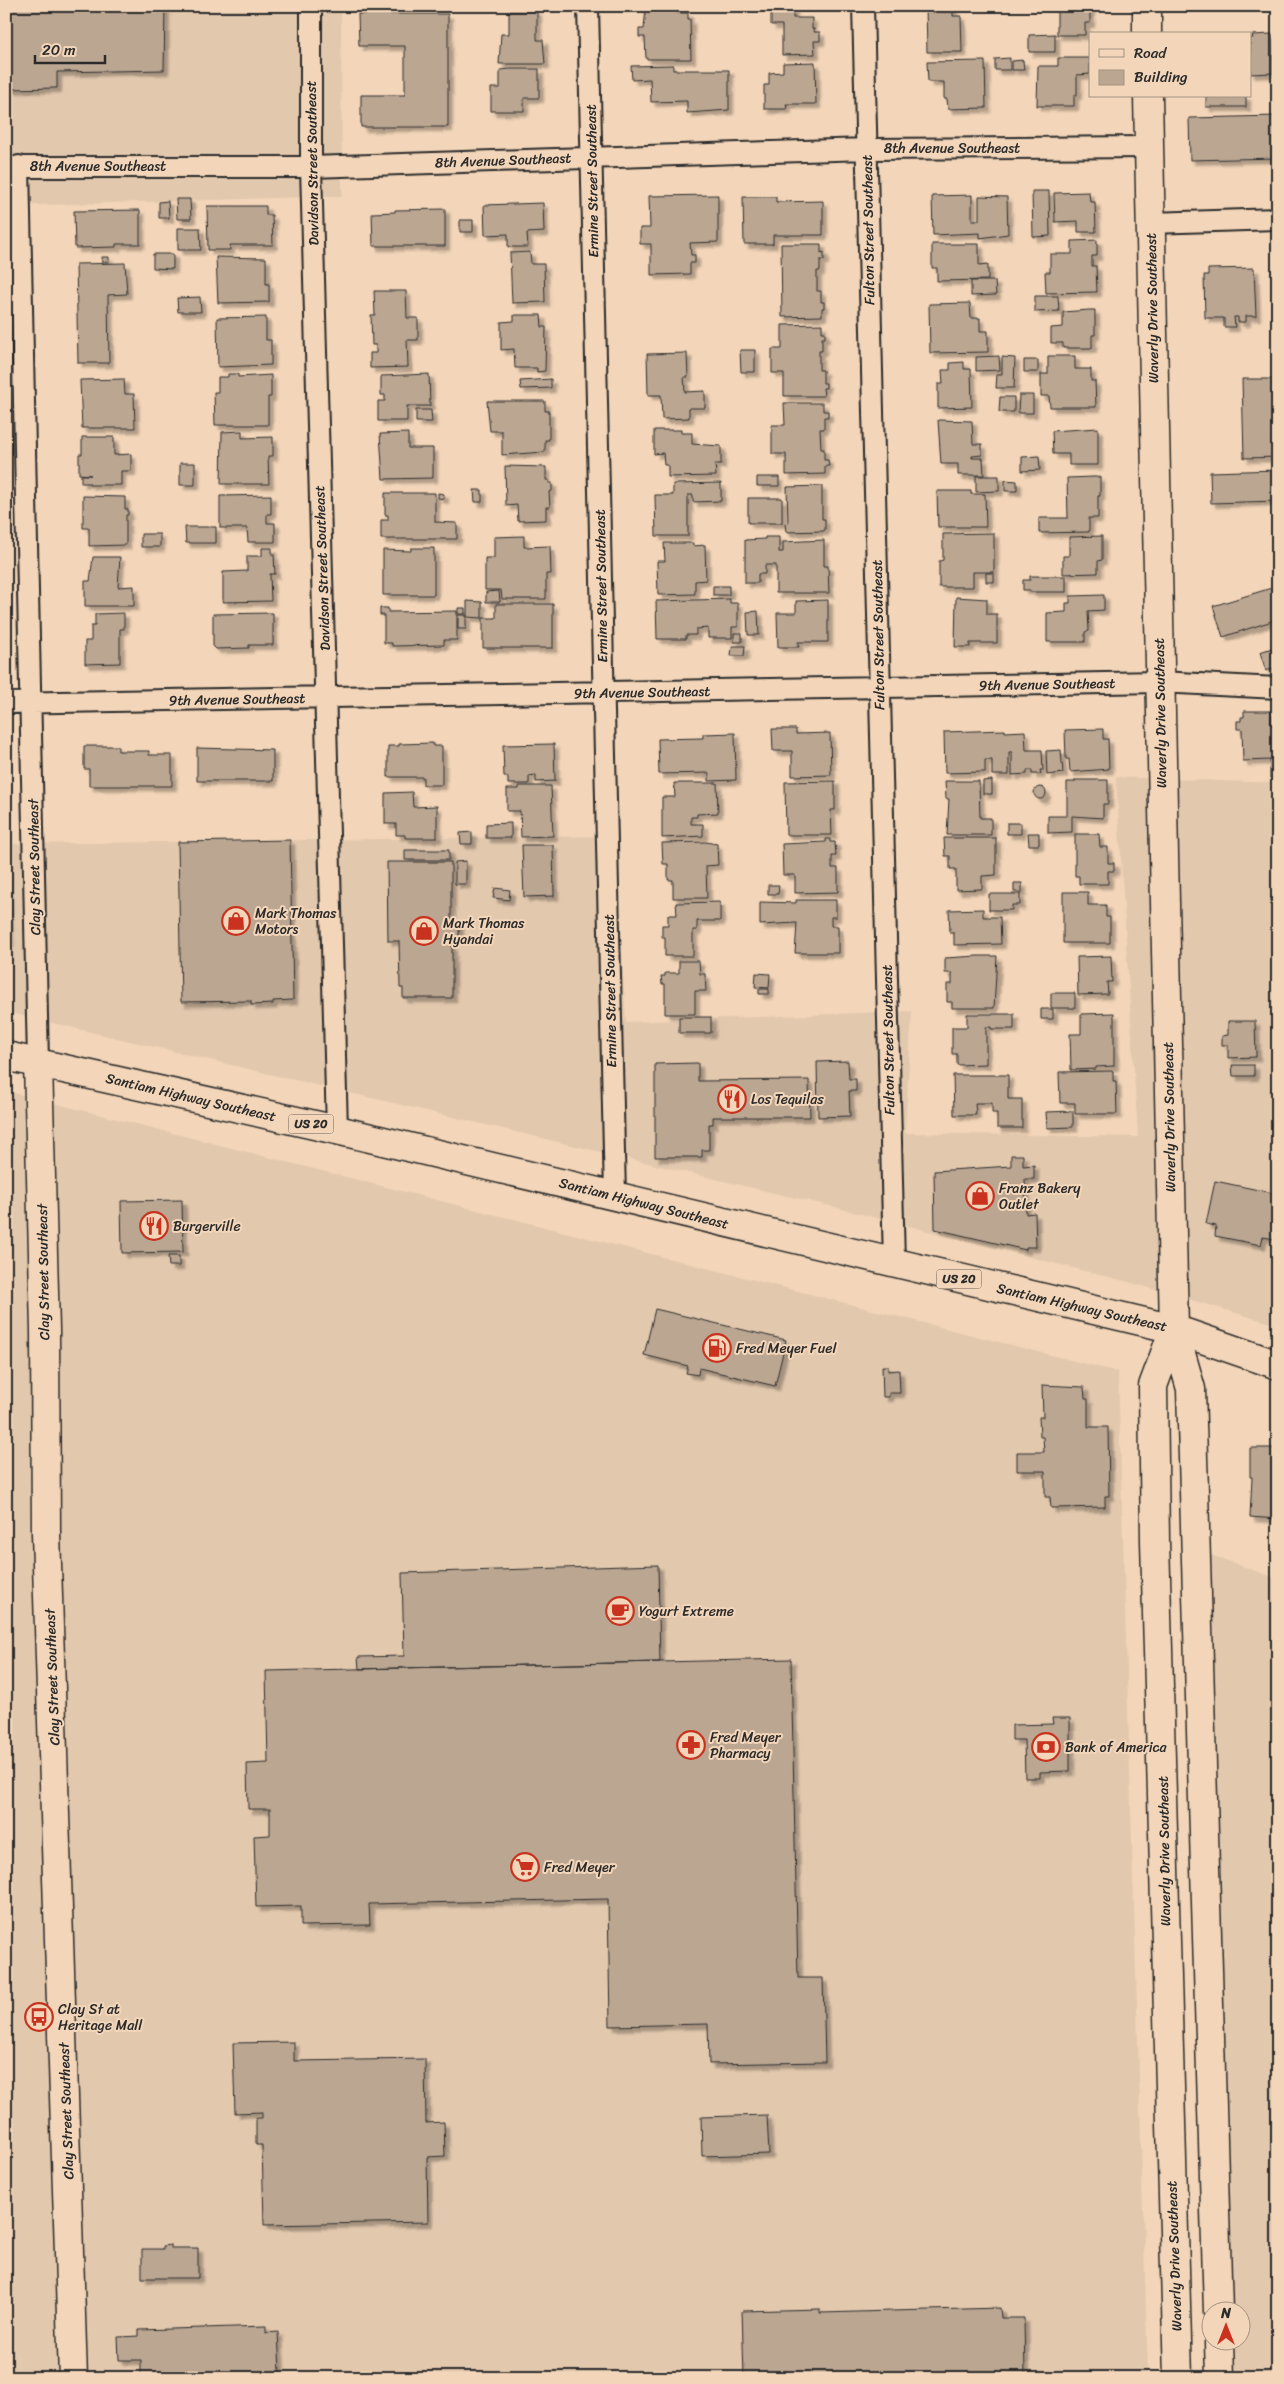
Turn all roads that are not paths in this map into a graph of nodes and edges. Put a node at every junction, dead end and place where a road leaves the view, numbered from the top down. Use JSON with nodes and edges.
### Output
{"nodes":[{"id":1,"x":311,"y":6,"type":"edge"},
{"id":2,"x":588,"y":6,"type":"edge"},
{"id":3,"x":863,"y":6,"type":"edge"},
{"id":4,"x":1146,"y":6,"type":"edge"},
{"id":5,"x":1147,"y":32,"type":"edge"},
{"id":6,"x":1148,"y":98,"type":"edge"},
{"id":7,"x":1149,"y":147,"type":"junction"},
{"id":8,"x":866,"y":149,"type":"junction"},
{"id":9,"x":591,"y":158,"type":"junction"},
{"id":10,"x":13,"y":166,"type":"edge"},
{"id":11,"x":311,"y":166,"type":"junction"},
{"id":12,"x":1278,"y":220,"type":"edge"},
{"id":13,"x":1150,"y":223,"type":"junction"},
{"id":14,"x":1160,"y":682,"type":"junction"},
{"id":15,"x":880,"y":687,"type":"junction"},
{"id":16,"x":1278,"y":688,"type":"edge"},
{"id":17,"x":603,"y":692,"type":"junction"},
{"id":18,"x":325,"y":697,"type":"junction"},
{"id":19,"x":30,"y":703,"type":"junction"},
{"id":20,"x":6,"y":704,"type":"edge"},
{"id":21,"x":6,"y":1056,"type":"edge"},
{"id":22,"x":38,"y":1064,"type":"junction"},
{"id":23,"x":337,"y":1130,"type":"junction"},
{"id":24,"x":615,"y":1196,"type":"junction"},
{"id":25,"x":894,"y":1263,"type":"junction"},
{"id":26,"x":1174,"y":1329,"type":"junction"},
{"id":27,"x":1278,"y":1365,"type":"edge"},
{"id":28,"x":1160,"y":1680,"type":"junction"},
{"id":29,"x":1164,"y":1850,"type":"junction"},
{"id":30,"x":1203,"y":1860,"type":"junction"},
{"id":31,"x":1209,"y":2029,"type":"junction"},
{"id":32,"x":1174,"y":2260,"type":"junction"},
{"id":33,"x":1218,"y":2302,"type":"edge"},
{"id":34,"x":1219,"y":2352,"type":"edge"},
{"id":35,"x":73,"y":2378,"type":"edge"},
{"id":36,"x":1178,"y":2378,"type":"edge"},
{"id":37,"x":1196,"y":2378,"type":"edge"},
{"id":38,"x":1220,"y":2378,"type":"edge"}],
"edges":[{"from":1,"to":11,"type":"street","name":"Davidson Street Southeast"},
{"from":2,"to":9,"type":"street","name":"Ermine Street Southeast"},
{"from":3,"to":8,"type":"street","name":"Fulton Street Southeast"},
{"from":4,"to":5,"type":"main road"},
{"from":6,"to":7,"type":"main road","name":"Waverly Drive Southeast"},
{"from":7,"to":8,"type":"street","name":"8th Avenue Southeast"},
{"from":7,"to":13,"type":"main road","name":"Waverly Drive Southeast"},
{"from":8,"to":9,"type":"street","name":"8th Avenue Southeast"},
{"from":8,"to":15,"type":"street","name":"Fulton Street Southeast"},
{"from":9,"to":11,"type":"street","name":"8th Avenue Southeast"},
{"from":9,"to":17,"type":"street","name":"Ermine Street Southeast"},
{"from":10,"to":11,"type":"street","name":"8th Avenue Southeast"},
{"from":10,"to":19,"type":"street","name":"Clay Street Southeast"},
{"from":11,"to":18,"type":"street","name":"Davidson Street Southeast"},
{"from":12,"to":13,"type":"street"},
{"from":13,"to":14,"type":"main road","name":"Waverly Drive Southeast"},
{"from":14,"to":15,"type":"street","name":"9th Avenue Southeast"},
{"from":14,"to":16,"type":"street","name":"9th Avenue Southeast"},
{"from":14,"to":26,"type":"main road","name":"Waverly Drive Southeast"},
{"from":15,"to":17,"type":"street","name":"9th Avenue Southeast"},
{"from":15,"to":25,"type":"street","name":"Fulton Street Southeast"},
{"from":17,"to":18,"type":"street","name":"9th Avenue Southeast"},
{"from":17,"to":24,"type":"street","name":"Ermine Street Southeast"},
{"from":18,"to":19,"type":"street","name":"9th Avenue Southeast"},
{"from":18,"to":23,"type":"street","name":"Davidson Street Southeast"},
{"from":19,"to":20,"type":"street","name":"9th Avenue Southeast"},
{"from":19,"to":22,"type":"street","name":"Clay Street Southeast"},
{"from":21,"to":22,"type":"main road","name":"Santiam Highway Southeast","number":"US 20"},
{"from":22,"to":23,"type":"main road","name":"Santiam Highway Southeast","number":"US 20"},
{"from":22,"to":35,"type":"main road","name":"Clay Street Southeast"},
{"from":23,"to":24,"type":"main road","name":"Santiam Highway Southeast","number":"US 20"},
{"from":24,"to":25,"type":"main road","name":"Santiam Highway Southeast","number":"US 20"},
{"from":25,"to":26,"type":"main road","name":"Santiam Highway Southeast","number":"US 20"},
{"from":26,"to":27,"type":"main road","name":"Santiam Highway Southeast","number":"US 20"},
{"from":26,"to":28,"type":"main road","name":"Waverly Drive Southeast"},
{"from":26,"to":30,"type":"main road","name":"Waverly Drive Southeast"},
{"from":28,"to":29,"type":"main road","name":"Waverly Drive Southeast"},
{"from":28,"to":30,"type":"main road"},
{"from":29,"to":31,"type":"main road"},
{"from":29,"to":32,"type":"main road","name":"Waverly Drive Southeast"},
{"from":30,"to":31,"type":"main road","name":"Waverly Drive Southeast"},
{"from":31,"to":33,"type":"main road","name":"Waverly Drive Southeast"},
{"from":32,"to":36,"type":"main road","name":"Waverly Drive Southeast"},
{"from":32,"to":37,"type":"main road"},
{"from":34,"to":38,"type":"main road"}]}
